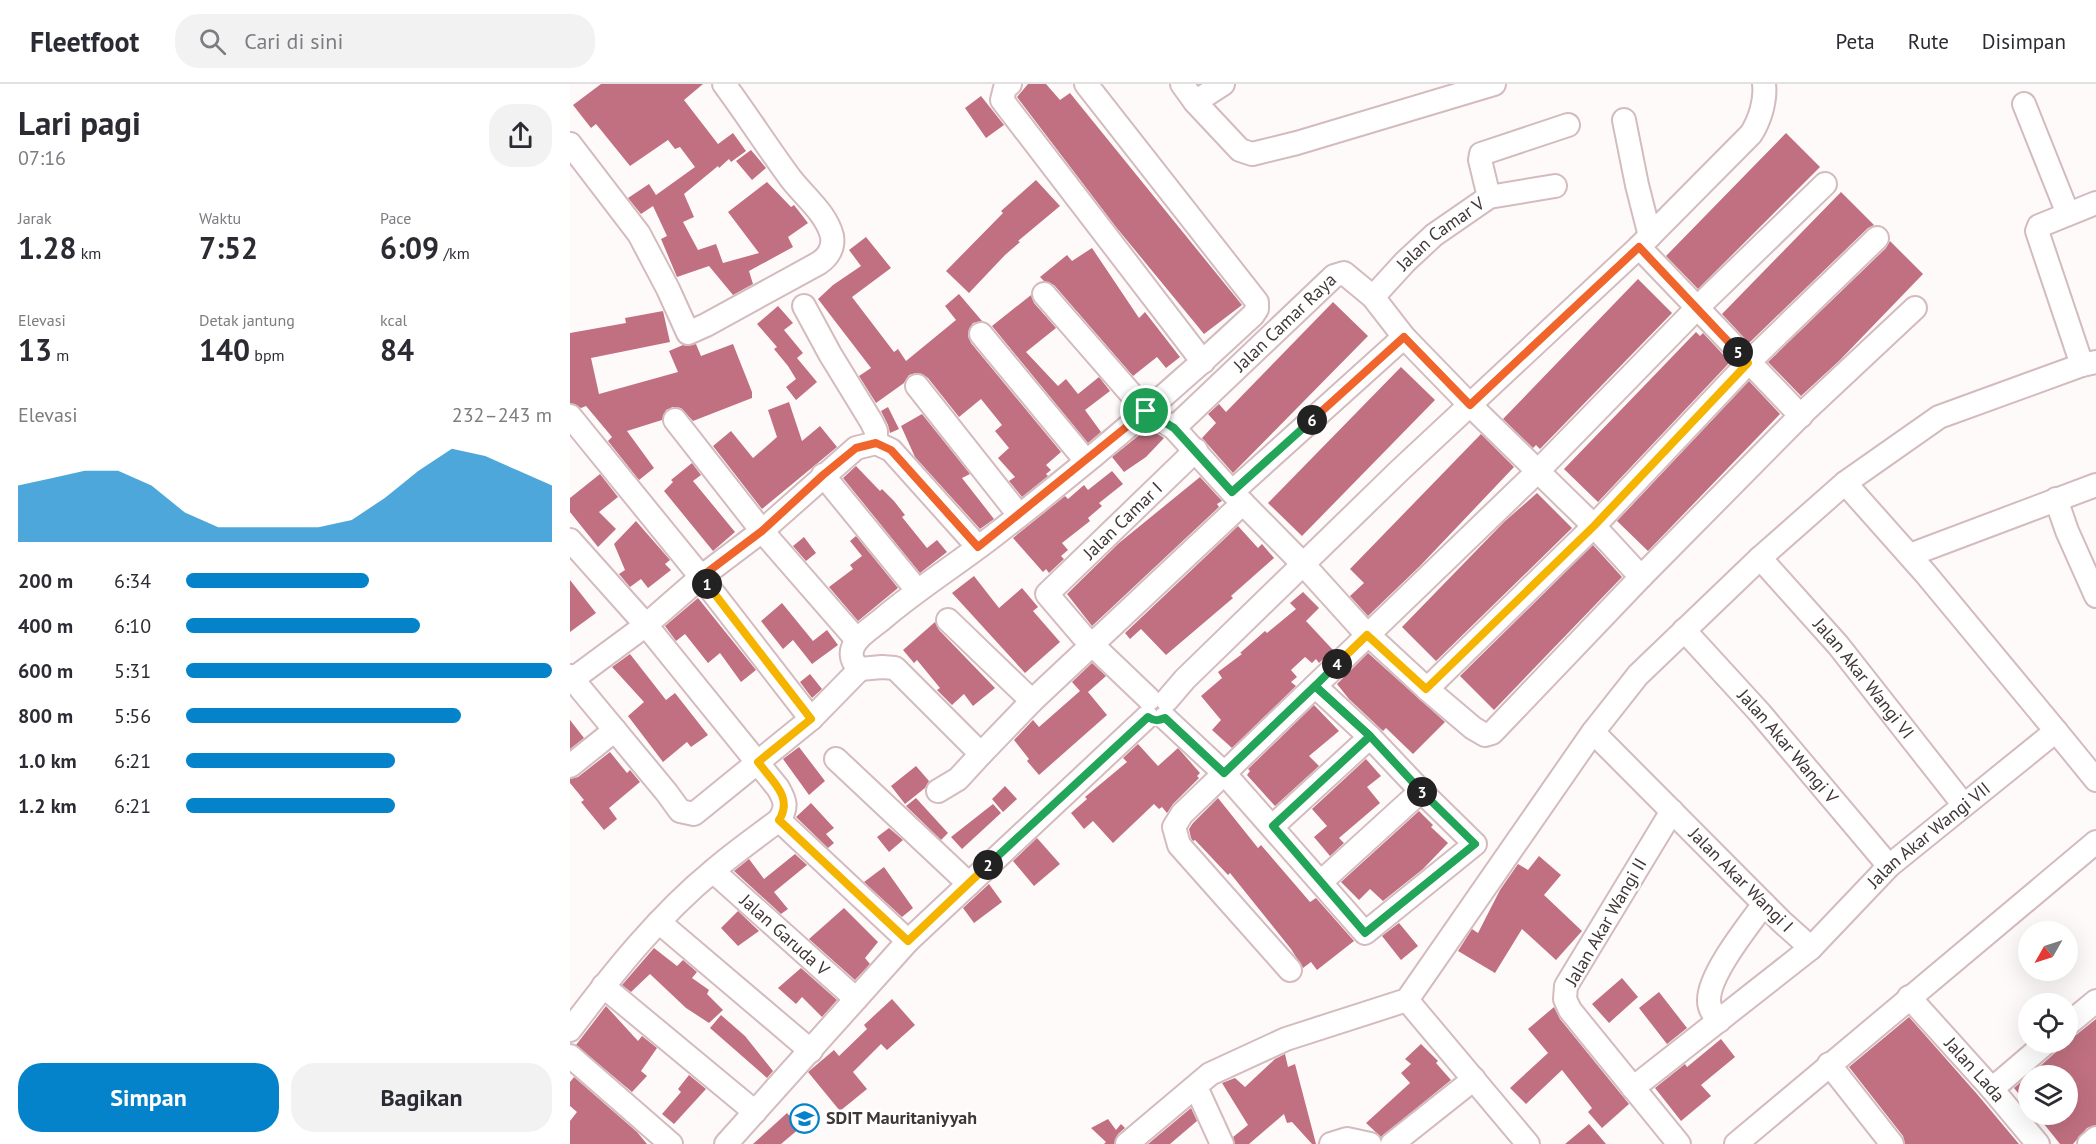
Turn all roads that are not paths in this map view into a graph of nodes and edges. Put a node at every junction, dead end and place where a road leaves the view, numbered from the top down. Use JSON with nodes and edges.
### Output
{"nodes":[{"id":1,"x":724,"y":84,"type":"edge"},
{"id":2,"x":1010,"y":84,"type":"edge"},
{"id":3,"x":1086,"y":84,"type":"edge"},
{"id":4,"x":1223,"y":84,"type":"edge"},
{"id":5,"x":1494,"y":84,"type":"edge"},
{"id":6,"x":1764,"y":84,"type":"edge"},
{"id":7,"x":1188,"y":93,"type":"edge"},
{"id":8,"x":2024,"y":104,"type":"dead end"},
{"id":9,"x":1624,"y":120,"type":"dead end"},
{"id":10,"x":1568,"y":125,"type":"dead end"},
{"id":11,"x":570,"y":144,"type":"edge"},
{"id":12,"x":1825,"y":184,"type":"dead end"},
{"id":13,"x":1555,"y":186,"type":"dead end"},
{"id":14,"x":1489,"y":197,"type":"junction"},
{"id":15,"x":2096,"y":203,"type":"edge"},
{"id":16,"x":2068,"y":214,"type":"junction"},
{"id":17,"x":1877,"y":238,"type":"dead end"},
{"id":18,"x":1644,"y":241,"type":"junction"},
{"id":19,"x":1044,"y":294,"type":"dead end"},
{"id":20,"x":1372,"y":297,"type":"junction"},
{"id":21,"x":804,"y":306,"type":"dead end"},
{"id":22,"x":1697,"y":308,"type":"junction"},
{"id":23,"x":1915,"y":308,"type":"dead end"},
{"id":24,"x":981,"y":334,"type":"dead end"},
{"id":25,"x":1404,"y":337,"type":"junction"},
{"id":26,"x":1203,"y":362,"type":"junction"},
{"id":27,"x":1748,"y":363,"type":"junction"},
{"id":28,"x":2089,"y":364,"type":"edge"},
{"id":29,"x":917,"y":386,"type":"dead end"},
{"id":30,"x":1470,"y":405,"type":"junction"},
{"id":31,"x":1146,"y":411,"type":"junction"},
{"id":32,"x":570,"y":416,"type":"edge"},
{"id":33,"x":1801,"y":416,"type":"junction"},
{"id":34,"x":675,"y":420,"type":"dead end"},
{"id":35,"x":1174,"y":428,"type":"junction"},
{"id":36,"x":876,"y":443,"type":"junction"},
{"id":37,"x":1196,"y":450,"type":"junction"},
{"id":38,"x":1086,"y":461,"type":"junction"},
{"id":39,"x":1538,"y":471,"type":"junction"},
{"id":40,"x":823,"y":475,"type":"junction"},
{"id":41,"x":1845,"y":483,"type":"junction"},
{"id":42,"x":2096,"y":485,"type":"edge"},
{"id":43,"x":1238,"y":497,"type":"junction"},
{"id":44,"x":2056,"y":499,"type":"junction"},
{"id":45,"x":1019,"y":515,"type":"junction"},
{"id":46,"x":1594,"y":526,"type":"junction"},
{"id":47,"x":762,"y":531,"type":"junction"},
{"id":48,"x":570,"y":540,"type":"edge"},
{"id":49,"x":978,"y":547,"type":"junction"},
{"id":50,"x":1910,"y":555,"type":"junction"},
{"id":51,"x":1760,"y":558,"type":"junction"},
{"id":52,"x":1303,"y":564,"type":"junction"},
{"id":53,"x":701,"y":577,"type":"junction"},
{"id":54,"x":1641,"y":577,"type":"junction"},
{"id":55,"x":917,"y":590,"type":"junction"},
{"id":56,"x":2096,"y":596,"type":"edge"},
{"id":57,"x":948,"y":620,"type":"dead end"},
{"id":58,"x":646,"y":625,"type":"junction"},
{"id":59,"x":1684,"y":630,"type":"junction"},
{"id":60,"x":1367,"y":635,"type":"junction"},
{"id":61,"x":857,"y":639,"type":"junction"},
{"id":62,"x":1092,"y":644,"type":"junction"},
{"id":63,"x":860,"y":669,"type":"junction"},
{"id":64,"x":571,"y":678,"type":"edge"},
{"id":65,"x":1315,"y":686,"type":"junction"},
{"id":66,"x":1426,"y":689,"type":"junction"},
{"id":67,"x":1032,"y":700,"type":"junction"},
{"id":68,"x":1157,"y":708,"type":"junction"},
{"id":69,"x":811,"y":719,"type":"junction"},
{"id":70,"x":615,"y":730,"type":"junction"},
{"id":71,"x":2056,"y":731,"type":"junction"},
{"id":72,"x":1593,"y":732,"type":"junction"},
{"id":73,"x":1370,"y":736,"type":"junction"},
{"id":74,"x":981,"y":754,"type":"junction"},
{"id":75,"x":836,"y":759,"type":"dead end"},
{"id":76,"x":758,"y":762,"type":"junction"},
{"id":77,"x":570,"y":766,"type":"edge"},
{"id":78,"x":1224,"y":773,"type":"junction"},
{"id":79,"x":2096,"y":780,"type":"edge"},
{"id":80,"x":938,"y":791,"type":"dead end"},
{"id":81,"x":1421,"y":791,"type":"junction"},
{"id":82,"x":1963,"y":804,"type":"junction"},
{"id":83,"x":1672,"y":811,"type":"junction"},
{"id":84,"x":779,"y":820,"type":"junction"},
{"id":85,"x":1273,"y":826,"type":"junction"},
{"id":86,"x":2096,"y":842,"type":"edge"},
{"id":87,"x":1889,"y":866,"type":"junction"},
{"id":88,"x":713,"y":871,"type":"junction"},
{"id":89,"x":1321,"y":882,"type":"junction"},
{"id":90,"x":969,"y":884,"type":"junction"},
{"id":91,"x":1764,"y":904,"type":"junction"},
{"id":92,"x":659,"y":922,"type":"junction"},
{"id":93,"x":908,"y":941,"type":"junction"},
{"id":94,"x":1811,"y":948,"type":"junction"},
{"id":95,"x":1290,"y":970,"type":"dead end"},
{"id":96,"x":603,"y":986,"type":"junction"},
{"id":97,"x":1909,"y":997,"type":"junction"},
{"id":98,"x":856,"y":999,"type":"junction"},
{"id":99,"x":1407,"y":1000,"type":"junction"},
{"id":100,"x":2096,"y":1001,"type":"edge"},
{"id":101,"x":2078,"y":1016,"type":"edge"},
{"id":102,"x":1719,"y":1021,"type":"junction"},
{"id":103,"x":570,"y":1030,"type":"edge"},
{"id":104,"x":811,"y":1051,"type":"junction"},
{"id":105,"x":2034,"y":1053,"type":"edge"},
{"id":106,"x":570,"y":1056,"type":"edge"},
{"id":107,"x":1829,"y":1064,"type":"junction"},
{"id":108,"x":1474,"y":1079,"type":"junction"},
{"id":109,"x":1196,"y":1087,"type":"junction"},
{"id":110,"x":1633,"y":1088,"type":"junction"},
{"id":111,"x":1992,"y":1089,"type":"junction"},
{"id":112,"x":755,"y":1112,"type":"junction"},
{"id":113,"x":2096,"y":1138,"type":"edge"},
{"id":114,"x":671,"y":1144,"type":"edge"},
{"id":115,"x":726,"y":1144,"type":"edge"},
{"id":116,"x":1127,"y":1144,"type":"edge"},
{"id":117,"x":1222,"y":1144,"type":"edge"},
{"id":118,"x":1331,"y":1144,"type":"edge"},
{"id":119,"x":1370,"y":1144,"type":"edge"},
{"id":120,"x":1392,"y":1144,"type":"edge"},
{"id":121,"x":1528,"y":1144,"type":"edge"},
{"id":122,"x":1679,"y":1144,"type":"edge"},
{"id":123,"x":1736,"y":1144,"type":"edge"},
{"id":124,"x":1892,"y":1144,"type":"edge"},
{"id":125,"x":2038,"y":1144,"type":"edge"},
{"id":126,"x":2089,"y":1144,"type":"edge"}],
"edges":[{"from":1,"to":11,"type":"street"},
{"from":2,"to":26,"type":"street"},
{"from":3,"to":26,"type":"street"},
{"from":4,"to":7,"type":"street"},
{"from":5,"to":7,"type":"street"},
{"from":6,"to":18,"type":"street"},
{"from":8,"to":16,"type":"street"},
{"from":9,"to":18,"type":"street"},
{"from":10,"to":14,"type":"street"},
{"from":12,"to":22,"type":"street"},
{"from":13,"to":14,"type":"street","name":"Jalan Camar V"},
{"from":14,"to":20,"type":"street","name":"Jalan Camar V"},
{"from":15,"to":16,"type":"street"},
{"from":16,"to":28,"type":"street"},
{"from":17,"to":27,"type":"street"},
{"from":18,"to":22,"type":"street"},
{"from":18,"to":30,"type":"street"},
{"from":19,"to":31,"type":"street"},
{"from":20,"to":25,"type":"street","name":"Jalan Camar Raya"},
{"from":20,"to":35,"type":"street","name":"Jalan Camar Raya"},
{"from":21,"to":36,"type":"street"},
{"from":22,"to":27,"type":"street"},
{"from":22,"to":39,"type":"street"},
{"from":23,"to":33,"type":"street"},
{"from":24,"to":38,"type":"street"},
{"from":25,"to":30,"type":"street","name":"Jalan Camar Raya"},
{"from":25,"to":43,"type":"street"},
{"from":26,"to":31,"type":"street"},
{"from":27,"to":33,"type":"street"},
{"from":27,"to":46,"type":"street"},
{"from":28,"to":41,"type":"street"},
{"from":29,"to":45,"type":"street"},
{"from":30,"to":39,"type":"street","name":"Jalan Camar Raya"},
{"from":30,"to":52,"type":"street"},
{"from":31,"to":35,"type":"street"},
{"from":31,"to":38,"type":"street"},
{"from":32,"to":53,"type":"street"},
{"from":33,"to":54,"type":"street"},
{"from":34,"to":47,"type":"street"},
{"from":35,"to":37,"type":"street"},
{"from":36,"to":40,"type":"street"},
{"from":36,"to":49,"type":"street"},
{"from":37,"to":43,"type":"street"},
{"from":37,"to":62,"type":"street","name":"Jalan Camar I"},
{"from":38,"to":45,"type":"street"},
{"from":39,"to":46,"type":"street","name":"Jalan Camar Raya"},
{"from":39,"to":60,"type":"street"},
{"from":40,"to":47,"type":"street"},
{"from":40,"to":55,"type":"street"},
{"from":41,"to":50,"type":"street"},
{"from":41,"to":51,"type":"street"},
{"from":42,"to":44,"type":"street"},
{"from":43,"to":52,"type":"street"},
{"from":43,"to":62,"type":"street"},
{"from":44,"to":50,"type":"street"},
{"from":44,"to":56,"type":"street"},
{"from":45,"to":49,"type":"street"},
{"from":46,"to":54,"type":"street","name":"Jalan Camar Raya"},
{"from":46,"to":66,"type":"street"},
{"from":47,"to":53,"type":"street"},
{"from":47,"to":61,"type":"street"},
{"from":48,"to":58,"type":"street"},
{"from":49,"to":55,"type":"street"},
{"from":50,"to":71,"type":"street"},
{"from":51,"to":59,"type":"street"},
{"from":51,"to":82,"type":"street","name":"Jalan Akar Wangi VI"},
{"from":52,"to":60,"type":"street"},
{"from":52,"to":68,"type":"street"},
{"from":53,"to":58,"type":"street"},
{"from":53,"to":69,"type":"street"},
{"from":54,"to":66,"type":"street"},
{"from":55,"to":61,"type":"street"},
{"from":57,"to":67,"type":"street"},
{"from":58,"to":64,"type":"street"},
{"from":58,"to":76,"type":"street"},
{"from":59,"to":72,"type":"street"},
{"from":59,"to":87,"type":"street","name":"Jalan Akar Wangi V"},
{"from":60,"to":65,"type":"street"},
{"from":60,"to":66,"type":"street"},
{"from":61,"to":63,"type":"street"},
{"from":62,"to":67,"type":"street"},
{"from":62,"to":68,"type":"street"},
{"from":63,"to":69,"type":"street"},
{"from":63,"to":74,"type":"street"},
{"from":64,"to":70,"type":"street"},
{"from":65,"to":73,"type":"street"},
{"from":65,"to":78,"type":"street"},
{"from":67,"to":74,"type":"street"},
{"from":68,"to":78,"type":"street"},
{"from":68,"to":90,"type":"street"},
{"from":69,"to":76,"type":"street"},
{"from":70,"to":76,"type":"street"},
{"from":70,"to":77,"type":"street"},
{"from":71,"to":79,"type":"street"},
{"from":71,"to":82,"type":"street","name":"Jalan Akar Wangi VII"},
{"from":72,"to":83,"type":"street","name":"Jalan Akar Wangi I"},
{"from":72,"to":99,"type":"street"},
{"from":73,"to":81,"type":"street"},
{"from":73,"to":85,"type":"street"},
{"from":74,"to":80,"type":"street"},
{"from":75,"to":90,"type":"street"},
{"from":76,"to":84,"type":"street"},
{"from":78,"to":85,"type":"street"},
{"from":78,"to":95,"type":"street"},
{"from":81,"to":89,"type":"street"},
{"from":81,"to":89,"type":"street"},
{"from":82,"to":87,"type":"street","name":"Jalan Akar Wangi VII"},
{"from":83,"to":91,"type":"street","name":"Jalan Akar Wangi I"},
{"from":83,"to":110,"type":"street","name":"Jalan Akar Wangi II"},
{"from":84,"to":88,"type":"street"},
{"from":84,"to":93,"type":"street"},
{"from":85,"to":89,"type":"street"},
{"from":86,"to":97,"type":"street"},
{"from":87,"to":94,"type":"street","name":"Jalan Akar Wangi VII"},
{"from":88,"to":92,"type":"street"},
{"from":88,"to":98,"type":"street","name":"Jalan Garuda V"},
{"from":90,"to":93,"type":"street"},
{"from":91,"to":94,"type":"street","name":"Jalan Akar Wangi I"},
{"from":91,"to":102,"type":"street"},
{"from":92,"to":96,"type":"street"},
{"from":92,"to":104,"type":"street"},
{"from":93,"to":98,"type":"street"},
{"from":94,"to":102,"type":"street","name":"Jalan Akar Wangi VII"},
{"from":96,"to":103,"type":"street"},
{"from":96,"to":112,"type":"street"},
{"from":97,"to":107,"type":"street"},
{"from":97,"to":111,"type":"street","name":"Jalan Lada"},
{"from":98,"to":104,"type":"street"},
{"from":99,"to":108,"type":"street"},
{"from":99,"to":109,"type":"street"},
{"from":100,"to":101,"type":"street"},
{"from":102,"to":110,"type":"street","name":"Jalan Akar Wangi VII"},
{"from":104,"to":112,"type":"street"},
{"from":105,"to":111,"type":"street"},
{"from":106,"to":114,"type":"street"},
{"from":107,"to":123,"type":"street"},
{"from":107,"to":124,"type":"street"},
{"from":108,"to":120,"type":"street"},
{"from":108,"to":121,"type":"street"},
{"from":109,"to":116,"type":"street"},
{"from":109,"to":117,"type":"street"},
{"from":110,"to":122,"type":"street","name":"Jalan Akar Wangi II"},
{"from":111,"to":125,"type":"street","name":"Jalan Lada"},
{"from":112,"to":115,"type":"street"},
{"from":113,"to":126,"type":"street"},
{"from":118,"to":119,"type":"street"}]}
